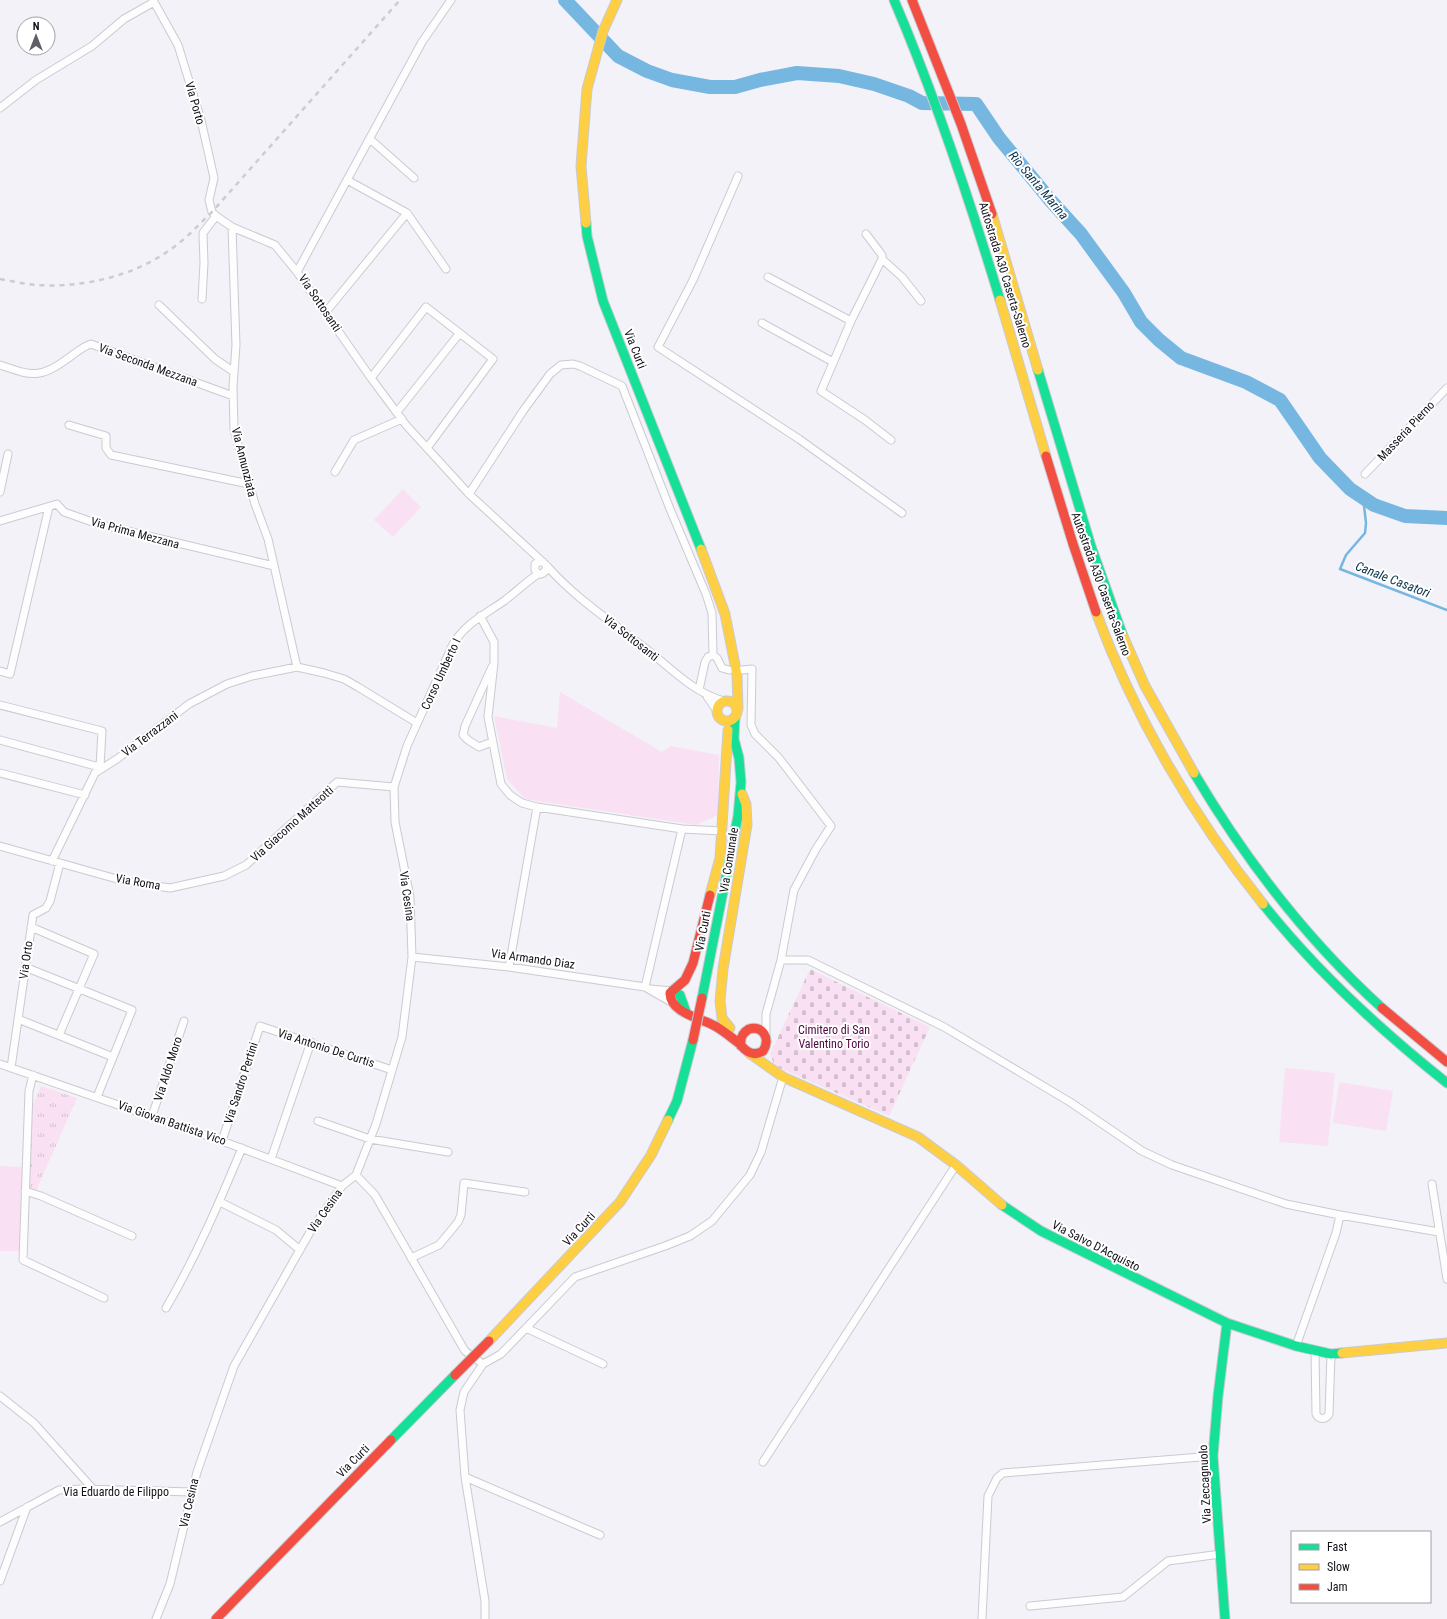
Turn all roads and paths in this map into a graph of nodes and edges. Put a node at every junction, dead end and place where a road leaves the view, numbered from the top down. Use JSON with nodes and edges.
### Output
{"nodes":[{"id":1,"x":451,"y":0,"type":"edge"},
{"id":2,"x":617,"y":0,"type":"edge"},
{"id":3,"x":894,"y":0,"type":"edge"},
{"id":4,"x":912,"y":0,"type":"edge"},
{"id":5,"x":154,"y":1,"type":"edge"},
{"id":6,"x":0,"y":108,"type":"edge"},
{"id":7,"x":370,"y":139,"type":"junction"},
{"id":8,"x":738,"y":176,"type":"dead end"},
{"id":9,"x":414,"y":178,"type":"dead end"},
{"id":10,"x":347,"y":180,"type":"junction"},
{"id":11,"x":407,"y":213,"type":"junction"},
{"id":12,"x":214,"y":214,"type":"junction"},
{"id":13,"x":232,"y":227,"type":"junction"},
{"id":14,"x":866,"y":234,"type":"dead end"},
{"id":15,"x":882,"y":259,"type":"junction"},
{"id":16,"x":446,"y":269,"type":"dead end"},
{"id":17,"x":297,"y":272,"type":"junction"},
{"id":18,"x":768,"y":277,"type":"dead end"},
{"id":19,"x":202,"y":299,"type":"dead end"},
{"id":20,"x":921,"y":301,"type":"dead end"},
{"id":21,"x":159,"y":305,"type":"dead end"},
{"id":22,"x":326,"y":313,"type":"junction"},
{"id":23,"x":851,"y":321,"type":"junction"},
{"id":24,"x":762,"y":323,"type":"dead end"},
{"id":25,"x":459,"y":334,"type":"junction"},
{"id":26,"x":833,"y":362,"type":"junction"},
{"id":27,"x":0,"y":365,"type":"edge"},
{"id":28,"x":234,"y":372,"type":"junction"},
{"id":29,"x":371,"y":378,"type":"junction"},
{"id":30,"x":1447,"y":388,"type":"edge"},
{"id":31,"x":233,"y":396,"type":"junction"},
{"id":32,"x":397,"y":412,"type":"junction"},
{"id":33,"x":402,"y":420,"type":"junction"},
{"id":34,"x":69,"y":425,"type":"dead end"},
{"id":35,"x":891,"y":440,"type":"dead end"},
{"id":36,"x":427,"y":448,"type":"junction"},
{"id":37,"x":8,"y":454,"type":"dead end"},
{"id":38,"x":335,"y":472,"type":"dead end"},
{"id":39,"x":1365,"y":474,"type":"dead end"},
{"id":40,"x":249,"y":484,"type":"junction"},
{"id":41,"x":0,"y":492,"type":"edge"},
{"id":42,"x":469,"y":494,"type":"junction"},
{"id":43,"x":49,"y":507,"type":"junction"},
{"id":44,"x":902,"y":513,"type":"dead end"},
{"id":45,"x":0,"y":522,"type":"edge"},
{"id":46,"x":530,"y":550,"type":"junction"},
{"id":47,"x":545,"y":564,"type":"junction"},
{"id":48,"x":274,"y":566,"type":"junction"},
{"id":49,"x":537,"y":570,"type":"junction"},
{"id":50,"x":558,"y":579,"type":"junction"},
{"id":51,"x":480,"y":616,"type":"junction"},
{"id":52,"x":713,"y":655,"type":"junction"},
{"id":53,"x":494,"y":663,"type":"junction"},
{"id":54,"x":297,"y":668,"type":"junction"},
{"id":55,"x":729,"y":670,"type":"dead end"},
{"id":56,"x":742,"y":670,"type":"dead end"},
{"id":57,"x":0,"y":671,"type":"edge"},
{"id":58,"x":737,"y":685,"type":"junction"},
{"id":59,"x":699,"y":690,"type":"junction"},
{"id":60,"x":706,"y":695,"type":"junction"},
{"id":61,"x":725,"y":701,"type":"junction"},
{"id":62,"x":0,"y":705,"type":"edge"},
{"id":63,"x":736,"y":713,"type":"junction"},
{"id":64,"x":719,"y":715,"type":"junction"},
{"id":65,"x":417,"y":723,"type":"junction"},
{"id":66,"x":728,"y":730,"type":"junction"},
{"id":67,"x":734,"y":739,"type":"junction"},
{"id":68,"x":0,"y":740,"type":"edge"},
{"id":69,"x":492,"y":742,"type":"junction"},
{"id":70,"x":101,"y":767,"type":"junction"},
{"id":71,"x":0,"y":773,"type":"edge"},
{"id":72,"x":394,"y":787,"type":"junction"},
{"id":73,"x":741,"y":790,"type":"junction"},
{"id":74,"x":85,"y":795,"type":"junction"},
{"id":75,"x":537,"y":807,"type":"junction"},
{"id":76,"x":682,"y":829,"type":"junction"},
{"id":77,"x":722,"y":831,"type":"junction"},
{"id":78,"x":0,"y":846,"type":"edge"},
{"id":79,"x":52,"y":861,"type":"junction"},
{"id":80,"x":60,"y":863,"type":"junction"},
{"id":81,"x":224,"y":876,"type":"joint"},
{"id":82,"x":31,"y":927,"type":"junction"},
{"id":83,"x":412,"y":957,"type":"junction"},
{"id":84,"x":781,"y":960,"type":"junction"},
{"id":85,"x":25,"y":967,"type":"junction"},
{"id":86,"x":509,"y":967,"type":"junction"},
{"id":87,"x":648,"y":988,"type":"junction"},
{"id":88,"x":79,"y":989,"type":"junction"},
{"id":89,"x":672,"y":990,"type":"junction"},
{"id":90,"x":671,"y":1002,"type":"junction"},
{"id":91,"x":686,"y":1012,"type":"junction"},
{"id":92,"x":766,"y":1014,"type":"junction"},
{"id":93,"x":18,"y":1019,"type":"junction"},
{"id":94,"x":184,"y":1021,"type":"dead end"},
{"id":95,"x":260,"y":1026,"type":"joint"},
{"id":96,"x":715,"y":1026,"type":"junction"},
{"id":97,"x":730,"y":1028,"type":"junction"},
{"id":98,"x":751,"y":1028,"type":"junction"},
{"id":99,"x":766,"y":1034,"type":"junction"},
{"id":100,"x":59,"y":1035,"type":"junction"},
{"id":101,"x":311,"y":1042,"type":"junction"},
{"id":102,"x":742,"y":1046,"type":"junction"},
{"id":103,"x":765,"y":1048,"type":"junction"},
{"id":104,"x":749,"y":1053,"type":"junction"},
{"id":105,"x":113,"y":1057,"type":"junction"},
{"id":106,"x":1447,"y":1062,"type":"edge"},
{"id":107,"x":0,"y":1064,"type":"edge"},
{"id":108,"x":767,"y":1067,"type":"junction"},
{"id":109,"x":11,"y":1068,"type":"junction"},
{"id":110,"x":392,"y":1070,"type":"junction"},
{"id":111,"x":33,"y":1075,"type":"junction"},
{"id":112,"x":783,"y":1077,"type":"junction"},
{"id":113,"x":1447,"y":1083,"type":"edge"},
{"id":114,"x":97,"y":1097,"type":"junction"},
{"id":115,"x":152,"y":1116,"type":"junction"},
{"id":116,"x":318,"y":1121,"type":"dead end"},
{"id":117,"x":370,"y":1139,"type":"junction"},
{"id":118,"x":222,"y":1141,"type":"junction"},
{"id":119,"x":242,"y":1148,"type":"junction"},
{"id":120,"x":448,"y":1152,"type":"dead end"},
{"id":121,"x":271,"y":1159,"type":"junction"},
{"id":122,"x":956,"y":1165,"type":"junction"},
{"id":123,"x":356,"y":1175,"type":"junction"},
{"id":124,"x":1432,"y":1184,"type":"dead end"},
{"id":125,"x":342,"y":1186,"type":"junction"},
{"id":126,"x":25,"y":1191,"type":"junction"},
{"id":127,"x":525,"y":1192,"type":"dead end"},
{"id":128,"x":220,"y":1202,"type":"junction"},
{"id":129,"x":1340,"y":1216,"type":"junction"},
{"id":130,"x":1439,"y":1232,"type":"junction"},
{"id":131,"x":132,"y":1236,"type":"dead end"},
{"id":132,"x":300,"y":1250,"type":"junction"},
{"id":133,"x":411,"y":1258,"type":"junction"},
{"id":134,"x":1447,"y":1279,"type":"edge"},
{"id":135,"x":104,"y":1298,"type":"dead end"},
{"id":136,"x":166,"y":1308,"type":"dead end"},
{"id":137,"x":1227,"y":1323,"type":"junction"},
{"id":138,"x":526,"y":1328,"type":"junction"},
{"id":139,"x":1447,"y":1342,"type":"edge"},
{"id":140,"x":1296,"y":1346,"type":"junction"},
{"id":141,"x":1315,"y":1352,"type":"junction"},
{"id":142,"x":1331,"y":1354,"type":"junction"},
{"id":143,"x":483,"y":1364,"type":"junction"},
{"id":144,"x":603,"y":1364,"type":"dead end"},
{"id":145,"x":0,"y":1396,"type":"edge"},
{"id":146,"x":1213,"y":1456,"type":"junction"},
{"id":147,"x":763,"y":1462,"type":"dead end"},
{"id":148,"x":464,"y":1477,"type":"junction"},
{"id":149,"x":93,"y":1489,"type":"junction"},
{"id":150,"x":192,"y":1492,"type":"junction"},
{"id":151,"x":27,"y":1507,"type":"junction"},
{"id":152,"x":0,"y":1522,"type":"edge"},
{"id":153,"x":600,"y":1535,"type":"dead end"},
{"id":154,"x":1221,"y":1554,"type":"junction"},
{"id":155,"x":0,"y":1581,"type":"edge"},
{"id":156,"x":1030,"y":1606,"type":"dead end"},
{"id":157,"x":156,"y":1619,"type":"edge"},
{"id":158,"x":216,"y":1619,"type":"edge"},
{"id":159,"x":485,"y":1619,"type":"edge"},
{"id":160,"x":982,"y":1619,"type":"edge"},
{"id":161,"x":1225,"y":1619,"type":"edge"}],
"edges":[{"from":1,"to":7,"type":"street","name":"Via Sottosanti"},
{"from":2,"to":58,"type":"main road","name":"Via Curti"},
{"from":3,"to":113,"type":"main road","name":"Autostrada A30 Caserta-Salerno"},
{"from":4,"to":106,"type":"main road","name":"Autostrada A30 Caserta-Salerno"},
{"from":5,"to":6,"type":"street"},
{"from":5,"to":12,"type":"street","name":"Via Porto"},
{"from":7,"to":9,"type":"street"},
{"from":7,"to":10,"type":"street","name":"Via Sottosanti"},
{"from":8,"to":44,"type":"street"},
{"from":10,"to":11,"type":"street"},
{"from":10,"to":17,"type":"street","name":"Via Sottosanti"},
{"from":11,"to":16,"type":"street"},
{"from":11,"to":22,"type":"street"},
{"from":12,"to":13,"type":"street"},
{"from":12,"to":19,"type":"street"},
{"from":13,"to":17,"type":"street"},
{"from":13,"to":28,"type":"street","name":"Via Annunziata"},
{"from":14,"to":15,"type":"street"},
{"from":15,"to":20,"type":"street"},
{"from":15,"to":23,"type":"street"},
{"from":17,"to":22,"type":"street","name":"Via Sottosanti"},
{"from":18,"to":23,"type":"street"},
{"from":21,"to":28,"type":"street"},
{"from":22,"to":29,"type":"street","name":"Via Sottosanti"},
{"from":23,"to":26,"type":"street"},
{"from":24,"to":26,"type":"street"},
{"from":25,"to":29,"type":"street"},
{"from":25,"to":32,"type":"street"},
{"from":25,"to":36,"type":"street"},
{"from":26,"to":35,"type":"street"},
{"from":27,"to":31,"type":"street","name":"Via Seconda Mezzana"},
{"from":28,"to":31,"type":"street","name":"Via Annunziata"},
{"from":29,"to":32,"type":"street","name":"Via Sottosanti"},
{"from":30,"to":39,"type":"street","name":"Masseria Pierno"},
{"from":31,"to":40,"type":"street","name":"Via Annunziata"},
{"from":32,"to":33,"type":"street","name":"Via Sottosanti"},
{"from":33,"to":36,"type":"street","name":"Via Sottosanti"},
{"from":33,"to":38,"type":"street"},
{"from":34,"to":40,"type":"street"},
{"from":36,"to":42,"type":"street","name":"Via Sottosanti"},
{"from":37,"to":41,"type":"street"},
{"from":40,"to":48,"type":"street","name":"Via Annunziata"},
{"from":42,"to":46,"type":"street","name":"Via Sottosanti"},
{"from":42,"to":52,"type":"street"},
{"from":43,"to":45,"type":"street"},
{"from":43,"to":48,"type":"street","name":"Via Prima Mezzana"},
{"from":43,"to":57,"type":"street"},
{"from":46,"to":47,"type":"street","name":"Via Sottosanti"},
{"from":46,"to":49,"type":"street","name":"Via Sottosanti"},
{"from":47,"to":49,"type":"street"},
{"from":47,"to":49,"type":"street","name":"Corso Umberto I"},
{"from":47,"to":50,"type":"street","name":"Via Sottosanti"},
{"from":48,"to":54,"type":"street","name":"Via Annunziata"},
{"from":49,"to":50,"type":"street","name":"Via Sottosanti"},
{"from":49,"to":51,"type":"street","name":"Corso Umberto I"},
{"from":50,"to":59,"type":"street","name":"Via Sottosanti"},
{"from":51,"to":53,"type":"street"},
{"from":51,"to":65,"type":"street","name":"Corso Umberto I"},
{"from":52,"to":55,"type":"street"},
{"from":52,"to":59,"type":"street"},
{"from":53,"to":69,"type":"street"},
{"from":53,"to":69,"type":"street"},
{"from":54,"to":65,"type":"street"},
{"from":54,"to":70,"type":"street","name":"Via Terrazzani"},
{"from":56,"to":84,"type":"street"},
{"from":58,"to":61,"type":"main road"},
{"from":58,"to":63,"type":"main road","name":"Via Curti"},
{"from":59,"to":60,"type":"street","name":"Via Sottosanti"},
{"from":60,"to":61,"type":"street","name":"Via Sottosanti"},
{"from":60,"to":64,"type":"street","name":"Via Sottosanti"},
{"from":61,"to":63,"type":"main road"},
{"from":61,"to":64,"type":"main road"},
{"from":62,"to":70,"type":"street"},
{"from":63,"to":64,"type":"main road"},
{"from":63,"to":67,"type":"main road","name":"Via Curti"},
{"from":64,"to":66,"type":"main road","name":"Via Curti"},
{"from":65,"to":72,"type":"street","name":"Corso Umberto I"},
{"from":66,"to":67,"type":"main road","name":"Via Curti"},
{"from":66,"to":77,"type":"main road","name":"Via Curti"},
{"from":67,"to":73,"type":"main road","name":"Via Curti"},
{"from":68,"to":70,"type":"street"},
{"from":69,"to":75,"type":"street"},
{"from":70,"to":74,"type":"street","name":"Via Terrazzani"},
{"from":71,"to":74,"type":"street"},
{"from":72,"to":81,"type":"street","name":"Via Giacomo Matteotti"},
{"from":72,"to":83,"type":"street","name":"Via Cesina"},
{"from":73,"to":97,"type":"main road","name":"Via Comunale"},
{"from":73,"to":158,"type":"main road","name":"Via Curti","bridge":true},
{"from":74,"to":79,"type":"street","name":"Via Terrazzani"},
{"from":75,"to":76,"type":"street"},
{"from":75,"to":86,"type":"street"},
{"from":76,"to":77,"type":"street"},
{"from":76,"to":87,"type":"street"},
{"from":77,"to":89,"type":"main road","name":"Via Curti"},
{"from":78,"to":79,"type":"street","name":"Via Roma"},
{"from":79,"to":80,"type":"street","name":"Via Roma"},
{"from":80,"to":81,"type":"street","name":"Via Roma"},
{"from":80,"to":82,"type":"street","name":"Via Orto"},
{"from":82,"to":85,"type":"street","name":"Via Orto"},
{"from":82,"to":88,"type":"street"},
{"from":83,"to":86,"type":"street","name":"Via Armando Diaz"},
{"from":83,"to":110,"type":"street","name":"Via Cesina"},
{"from":84,"to":92,"type":"street"},
{"from":84,"to":129,"type":"street"},
{"from":85,"to":88,"type":"street"},
{"from":85,"to":93,"type":"street","name":"Via Orto"},
{"from":86,"to":87,"type":"street","name":"Via Armando Diaz"},
{"from":87,"to":89,"type":"street","name":"Via Armando Diaz"},
{"from":87,"to":90,"type":"street","name":"Via Armando Diaz"},
{"from":88,"to":100,"type":"street"},
{"from":88,"to":105,"type":"street"},
{"from":89,"to":90,"type":"main road"},
{"from":89,"to":91,"type":"main road"},
{"from":90,"to":91,"type":"main road","name":"Via Armando Diaz"},
{"from":91,"to":96,"type":"main road","name":"Via Armando Diaz"},
{"from":92,"to":98,"type":"street"},
{"from":92,"to":99,"type":"street"},
{"from":93,"to":100,"type":"street"},
{"from":93,"to":109,"type":"street","name":"Via Orto"},
{"from":94,"to":115,"type":"street","name":"Via Aldo Moro"},
{"from":95,"to":101,"type":"street","name":"Via Antonio De Curtis"},
{"from":95,"to":118,"type":"street","name":"Via Sandro Pertini"},
{"from":96,"to":97,"type":"main road"},
{"from":96,"to":102,"type":"main road"},
{"from":97,"to":98,"type":"main road"},
{"from":98,"to":99,"type":"main road"},
{"from":98,"to":102,"type":"main road"},
{"from":99,"to":103,"type":"main road"},
{"from":100,"to":105,"type":"street"},
{"from":101,"to":110,"type":"street","name":"Via Antonio De Curtis"},
{"from":101,"to":121,"type":"street"},
{"from":102,"to":104,"type":"main road"},
{"from":103,"to":104,"type":"main road"},
{"from":103,"to":108,"type":"main road"},
{"from":104,"to":108,"type":"main road","name":"Via Salvo D'Acquisto"},
{"from":105,"to":114,"type":"street"},
{"from":107,"to":109,"type":"street","name":"Via Giovan Battista Vico"},
{"from":108,"to":112,"type":"main road","name":"Via Salvo D'Acquisto"},
{"from":109,"to":111,"type":"street","name":"Via Giovan Battista Vico"},
{"from":110,"to":117,"type":"street","name":"Via Cesina"},
{"from":111,"to":114,"type":"street","name":"Via Giovan Battista Vico"},
{"from":111,"to":126,"type":"street"},
{"from":112,"to":122,"type":"main road","name":"Via Salvo D'Acquisto"},
{"from":112,"to":138,"type":"street"},
{"from":114,"to":115,"type":"street","name":"Via Giovan Battista Vico"},
{"from":115,"to":118,"type":"street","name":"Via Giovan Battista Vico"},
{"from":116,"to":117,"type":"street"},
{"from":117,"to":120,"type":"street"},
{"from":117,"to":123,"type":"street","name":"Via Cesina"},
{"from":118,"to":119,"type":"street","name":"Via Giovan Battista Vico"},
{"from":119,"to":121,"type":"street","name":"Via Giovan Battista Vico"},
{"from":119,"to":128,"type":"street"},
{"from":121,"to":125,"type":"street","name":"Via Giovan Battista Vico"},
{"from":122,"to":137,"type":"main road","name":"Via Salvo D'Acquisto"},
{"from":122,"to":147,"type":"street"},
{"from":123,"to":125,"type":"street","name":"Via Cesina"},
{"from":123,"to":133,"type":"street"},
{"from":124,"to":130,"type":"street"},
{"from":125,"to":132,"type":"street","name":"Via Cesina"},
{"from":126,"to":131,"type":"street"},
{"from":126,"to":135,"type":"street"},
{"from":127,"to":133,"type":"street"},
{"from":128,"to":132,"type":"street"},
{"from":128,"to":136,"type":"street"},
{"from":129,"to":130,"type":"street"},
{"from":129,"to":140,"type":"street"},
{"from":130,"to":134,"type":"street"},
{"from":132,"to":150,"type":"street","name":"Via Cesina"},
{"from":133,"to":143,"type":"street"},
{"from":137,"to":140,"type":"main road","name":"Via Salvo D'Acquisto"},
{"from":137,"to":146,"type":"main road","name":"Via Zeccagnuolo"},
{"from":138,"to":143,"type":"street"},
{"from":138,"to":144,"type":"street"},
{"from":139,"to":142,"type":"main road","name":"Via Salvo D'Acquisto"},
{"from":140,"to":141,"type":"main road","name":"Via Salvo D'Acquisto"},
{"from":141,"to":142,"type":"main road","name":"Via Salvo D'Acquisto"},
{"from":141,"to":142,"type":"street"},
{"from":143,"to":148,"type":"street"},
{"from":145,"to":149,"type":"street"},
{"from":146,"to":154,"type":"main road","name":"Via Zeccagnuolo"},
{"from":146,"to":160,"type":"street"},
{"from":148,"to":153,"type":"street"},
{"from":148,"to":159,"type":"street"},
{"from":149,"to":150,"type":"street","name":"Via Eduardo de Filippo"},
{"from":149,"to":151,"type":"street","name":"Via Eduardo de Filippo"},
{"from":150,"to":157,"type":"street","name":"Via Cesina"},
{"from":151,"to":152,"type":"street","name":"Via Eduardo de Filippo"},
{"from":151,"to":155,"type":"street"},
{"from":154,"to":156,"type":"street"},
{"from":154,"to":161,"type":"main road","name":"Via Zeccagnuolo"}]}
